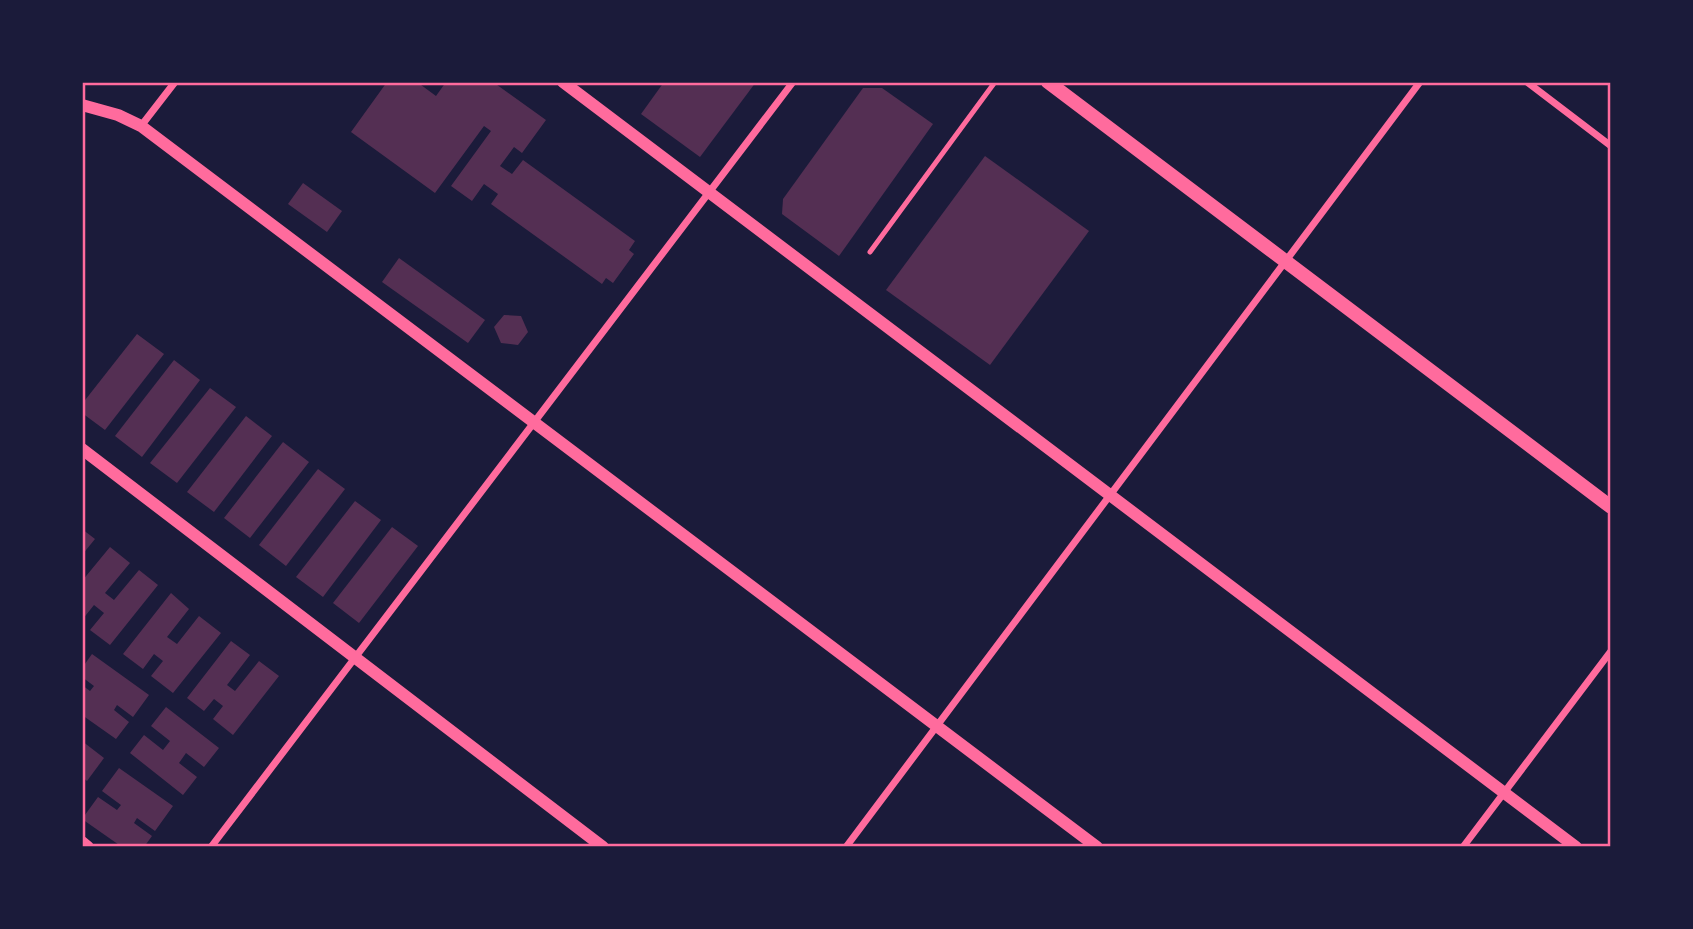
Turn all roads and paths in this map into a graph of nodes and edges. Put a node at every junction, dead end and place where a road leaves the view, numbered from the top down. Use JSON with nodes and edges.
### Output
{"nodes":[{"id":1,"x":174,"y":82,"type":"edge"},
{"id":2,"x":563,"y":82,"type":"edge"},
{"id":3,"x":793,"y":82,"type":"edge"},
{"id":4,"x":995,"y":82,"type":"edge"},
{"id":5,"x":1048,"y":82,"type":"edge"},
{"id":6,"x":1420,"y":82,"type":"edge"},
{"id":7,"x":1527,"y":82,"type":"edge"},
{"id":8,"x":82,"y":105,"type":"edge"},
{"id":9,"x":141,"y":125,"type":"junction"},
{"id":10,"x":1611,"y":146,"type":"edge"},
{"id":11,"x":709,"y":192,"type":"junction"},
{"id":12,"x":870,"y":252,"type":"dead end"},
{"id":13,"x":1285,"y":262,"type":"junction"},
{"id":14,"x":534,"y":422,"type":"junction"},
{"id":15,"x":82,"y":449,"type":"edge"},
{"id":16,"x":1110,"y":495,"type":"junction"},
{"id":17,"x":1611,"y":507,"type":"edge"},
{"id":18,"x":1611,"y":650,"type":"edge"},
{"id":19,"x":355,"y":657,"type":"junction"},
{"id":20,"x":937,"y":726,"type":"junction"},
{"id":21,"x":1504,"y":792,"type":"junction"},
{"id":22,"x":82,"y":842,"type":"edge"},
{"id":23,"x":88,"y":847,"type":"edge"},
{"id":24,"x":211,"y":847,"type":"edge"},
{"id":25,"x":603,"y":847,"type":"edge"},
{"id":26,"x":846,"y":847,"type":"edge"},
{"id":27,"x":1097,"y":847,"type":"edge"},
{"id":28,"x":1463,"y":847,"type":"edge"},
{"id":29,"x":1576,"y":847,"type":"edge"}],
"edges":[{"from":1,"to":9,"type":"street"},
{"from":2,"to":11,"type":"street"},
{"from":3,"to":11,"type":"street"},
{"from":4,"to":12,"type":"lane"},
{"from":5,"to":13,"type":"main road"},
{"from":6,"to":13,"type":"street"},
{"from":7,"to":10,"type":"street"},
{"from":8,"to":9,"type":"street"},
{"from":9,"to":14,"type":"street"},
{"from":11,"to":14,"type":"street"},
{"from":11,"to":16,"type":"street"},
{"from":13,"to":16,"type":"street"},
{"from":13,"to":17,"type":"main road"},
{"from":14,"to":19,"type":"street"},
{"from":14,"to":20,"type":"street"},
{"from":15,"to":19,"type":"street"},
{"from":16,"to":20,"type":"street"},
{"from":16,"to":21,"type":"street"},
{"from":18,"to":21,"type":"street"},
{"from":19,"to":24,"type":"street"},
{"from":19,"to":25,"type":"street"},
{"from":20,"to":26,"type":"street"},
{"from":20,"to":27,"type":"street"},
{"from":21,"to":28,"type":"street"},
{"from":21,"to":29,"type":"street"},
{"from":22,"to":23,"type":"street"}]}
